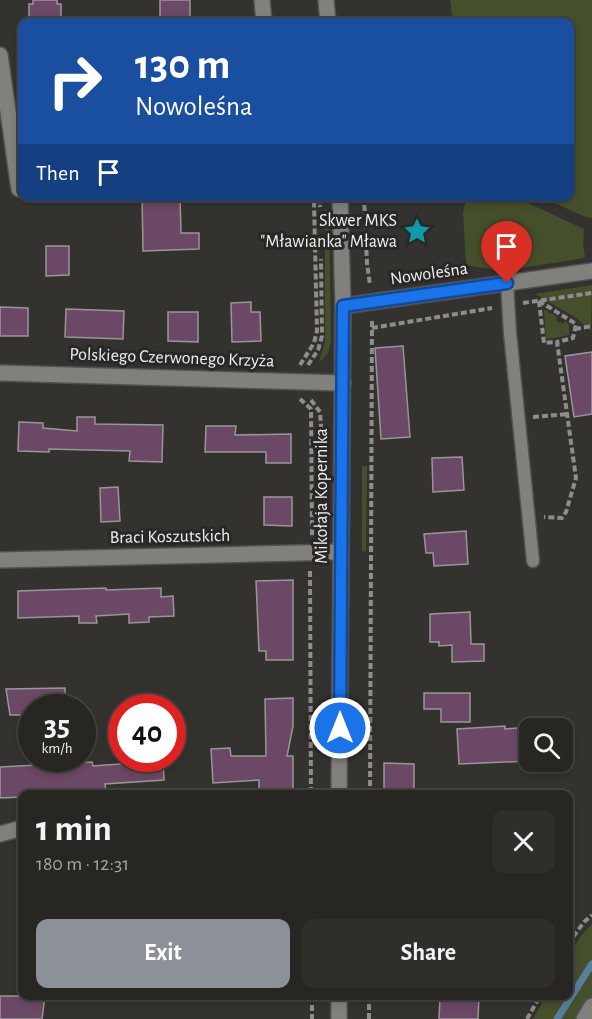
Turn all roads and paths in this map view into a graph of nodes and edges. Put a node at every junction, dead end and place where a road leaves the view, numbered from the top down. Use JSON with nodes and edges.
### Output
{"nodes":[{"id":1,"x":262,"y":0,"type":"edge"},
{"id":2,"x":326,"y":0,"type":"edge"},
{"id":3,"x":264,"y":18,"type":"edge"},
{"id":4,"x":328,"y":18,"type":"edge"},
{"id":5,"x":0,"y":55,"type":"edge"},
{"id":6,"x":18,"y":176,"type":"edge"},
{"id":7,"x":320,"y":201,"type":"edge"},
{"id":8,"x":340,"y":201,"type":"edge"},
{"id":9,"x":364,"y":201,"type":"edge"},
{"id":10,"x":592,"y":271,"type":"edge"},
{"id":11,"x":507,"y":283,"type":"junction"},
{"id":12,"x":592,"y":293,"type":"edge"},
{"id":13,"x":539,"y":301,"type":"junction"},
{"id":14,"x":372,"y":302,"type":"junction"},
{"id":15,"x":508,"y":305,"type":"junction"},
{"id":16,"x":343,"y":306,"type":"junction"},
{"id":17,"x":592,"y":327,"type":"edge"},
{"id":18,"x":372,"y":328,"type":"junction"},
{"id":19,"x":575,"y":329,"type":"junction"},
{"id":20,"x":557,"y":342,"type":"junction"},
{"id":21,"x":0,"y":373,"type":"edge"},
{"id":22,"x":298,"y":381,"type":"junction"},
{"id":23,"x":342,"y":382,"type":"junction"},
{"id":24,"x":568,"y":414,"type":"junction"},
{"id":25,"x":519,"y":418,"type":"junction"},
{"id":26,"x":529,"y":517,"type":"junction"},
{"id":27,"x":340,"y":552,"type":"junction"},
{"id":28,"x":310,"y":553,"type":"junction"},
{"id":29,"x":0,"y":560,"type":"edge"},
{"id":30,"x":533,"y":561,"type":"dead end"},
{"id":31,"x":311,"y":790,"type":"edge"},
{"id":32,"x":339,"y":790,"type":"edge"},
{"id":33,"x":370,"y":790,"type":"edge"},
{"id":34,"x":18,"y":829,"type":"edge"},
{"id":35,"x":0,"y":834,"type":"edge"},
{"id":36,"x":592,"y":915,"type":"edge"},
{"id":37,"x":573,"y":937,"type":"edge"},
{"id":38,"x":312,"y":1000,"type":"edge"},
{"id":39,"x":339,"y":1000,"type":"edge"},
{"id":40,"x":369,"y":1000,"type":"edge"},
{"id":41,"x":538,"y":1000,"type":"edge"},
{"id":42,"x":592,"y":1006,"type":"edge"},
{"id":43,"x":312,"y":1019,"type":"edge"},
{"id":44,"x":339,"y":1019,"type":"edge"},
{"id":45,"x":369,"y":1019,"type":"edge"},
{"id":46,"x":527,"y":1019,"type":"edge"},
{"id":47,"x":584,"y":1019,"type":"edge"}],
"edges":[{"from":1,"to":3,"type":"street"},
{"from":2,"to":4,"type":"street"},
{"from":5,"to":6,"type":"street"},
{"from":7,"to":22,"type":"path"},
{"from":8,"to":16,"type":"street","name":"Mikołaja Kopernika"},
{"from":9,"to":14,"type":"path"},
{"from":10,"to":11,"type":"street","name":"Nowoleśna"},
{"from":11,"to":14,"type":"street","name":"Nowoleśna"},
{"from":11,"to":15,"type":"lane"},
{"from":12,"to":13,"type":"path"},
{"from":13,"to":15,"type":"path"},
{"from":13,"to":19,"type":"path"},
{"from":13,"to":20,"type":"path"},
{"from":14,"to":16,"type":"street","name":"Nowoleśna"},
{"from":14,"to":18,"type":"path"},
{"from":15,"to":18,"type":"path"},
{"from":15,"to":25,"type":"lane"},
{"from":16,"to":23,"type":"street","name":"Mikołaja Kopernika"},
{"from":17,"to":19,"type":"path"},
{"from":18,"to":33,"type":"path"},
{"from":19,"to":20,"type":"path"},
{"from":20,"to":24,"type":"path"},
{"from":21,"to":22,"type":"street","name":"Polskiego Czerwonego Krzyża"},
{"from":22,"to":23,"type":"street","name":"Polskiego Czerwonego Krzyża"},
{"from":22,"to":28,"type":"path"},
{"from":23,"to":27,"type":"street","name":"Mikołaja Kopernika"},
{"from":24,"to":25,"type":"path"},
{"from":24,"to":26,"type":"path"},
{"from":25,"to":26,"type":"lane"},
{"from":26,"to":30,"type":"lane"},
{"from":27,"to":28,"type":"street","name":"Braci Koszutskich"},
{"from":27,"to":32,"type":"street","name":"Mikołaja Kopernika"},
{"from":28,"to":29,"type":"street","name":"Braci Koszutskich"},
{"from":28,"to":31,"type":"path"},
{"from":34,"to":35,"type":"street"},
{"from":36,"to":37,"type":"path"},
{"from":38,"to":43,"type":"path"},
{"from":39,"to":44,"type":"street"},
{"from":40,"to":45,"type":"path"},
{"from":41,"to":46,"type":"path"},
{"from":42,"to":47,"type":"street"}]}
